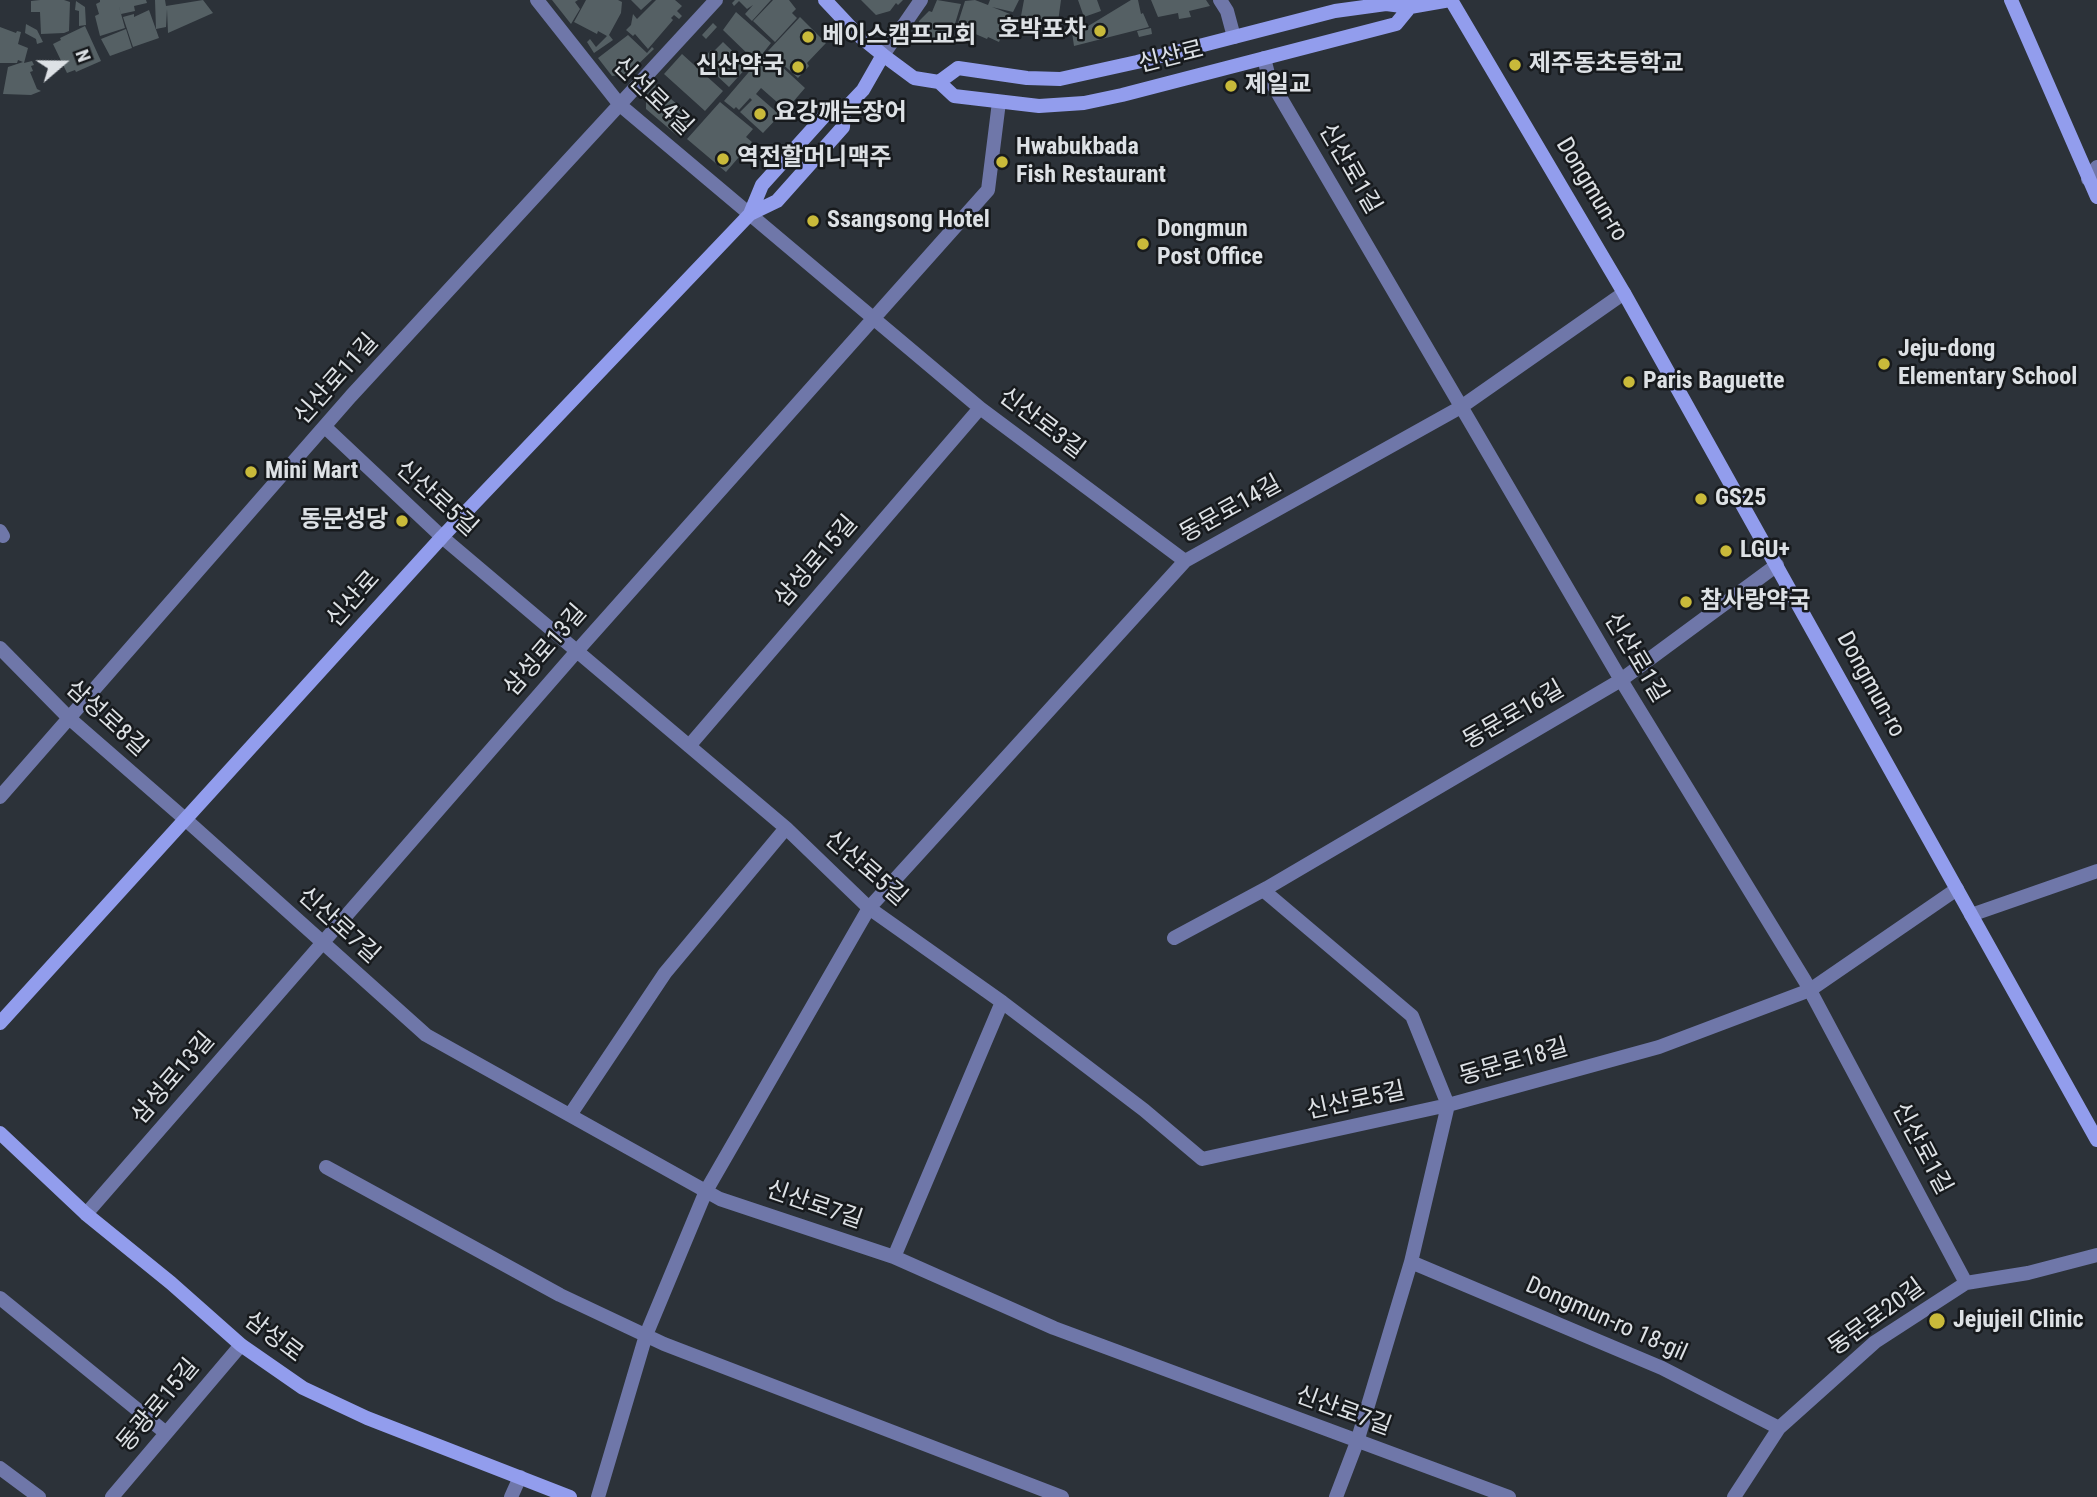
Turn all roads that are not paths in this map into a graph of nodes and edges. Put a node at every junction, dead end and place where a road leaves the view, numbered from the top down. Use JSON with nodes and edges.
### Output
{"nodes":[{"id":1,"x":537,"y":0,"type":"edge"},
{"id":2,"x":716,"y":0,"type":"edge"},
{"id":3,"x":825,"y":0,"type":"edge"},
{"id":4,"x":921,"y":0,"type":"edge"},
{"id":5,"x":1220,"y":0,"type":"edge"},
{"id":6,"x":1350,"y":0,"type":"edge"},
{"id":7,"x":1451,"y":0,"type":"edge"},
{"id":8,"x":2011,"y":0,"type":"edge"},
{"id":9,"x":1410,"y":7,"type":"junction"},
{"id":10,"x":1335,"y":11,"type":"junction"},
{"id":11,"x":1234,"y":37,"type":"junction"},
{"id":12,"x":883,"y":55,"type":"junction"},
{"id":13,"x":1264,"y":58,"type":"junction"},
{"id":14,"x":939,"y":82,"type":"junction"},
{"id":15,"x":999,"y":102,"type":"junction"},
{"id":16,"x":620,"y":105,"type":"junction"},
{"id":17,"x":844,"y":110,"type":"junction"},
{"id":18,"x":2097,"y":167,"type":"edge"},
{"id":19,"x":2088,"y":179,"type":"junction"},
{"id":20,"x":2097,"y":197,"type":"edge"},
{"id":21,"x":750,"y":215,"type":"junction"},
{"id":22,"x":1625,"y":293,"type":"junction"},
{"id":23,"x":874,"y":318,"type":"junction"},
{"id":24,"x":1461,"y":407,"type":"junction"},
{"id":25,"x":980,"y":408,"type":"junction"},
{"id":26,"x":325,"y":427,"type":"junction"},
{"id":27,"x":442,"y":537,"type":"junction"},
{"id":28,"x":1185,"y":561,"type":"junction"},
{"id":29,"x":1777,"y":565,"type":"junction"},
{"id":30,"x":0,"y":648,"type":"edge"},
{"id":31,"x":577,"y":651,"type":"junction"},
{"id":32,"x":1621,"y":680,"type":"junction"},
{"id":33,"x":69,"y":718,"type":"junction"},
{"id":34,"x":689,"y":746,"type":"junction"},
{"id":35,"x":0,"y":797,"type":"edge"},
{"id":36,"x":185,"y":819,"type":"junction"},
{"id":37,"x":786,"y":828,"type":"junction"},
{"id":38,"x":2097,"y":871,"type":"edge"},
{"id":39,"x":1263,"y":890,"type":"junction"},
{"id":40,"x":1957,"y":890,"type":"junction"},
{"id":41,"x":869,"y":908,"type":"junction"},
{"id":42,"x":1971,"y":915,"type":"junction"},
{"id":43,"x":1174,"y":938,"type":"dead end"},
{"id":44,"x":322,"y":943,"type":"junction"},
{"id":45,"x":1810,"y":990,"type":"junction"},
{"id":46,"x":1002,"y":1002,"type":"junction"},
{"id":47,"x":0,"y":1023,"type":"edge"},
{"id":48,"x":1448,"y":1105,"type":"junction"},
{"id":49,"x":570,"y":1115,"type":"junction"},
{"id":50,"x":0,"y":1133,"type":"edge"},
{"id":51,"x":2097,"y":1140,"type":"edge"},
{"id":52,"x":326,"y":1167,"type":"dead end"},
{"id":53,"x":706,"y":1191,"type":"junction"},
{"id":54,"x":86,"y":1214,"type":"junction"},
{"id":55,"x":2097,"y":1255,"type":"edge"},
{"id":56,"x":894,"y":1257,"type":"junction"},
{"id":57,"x":1412,"y":1262,"type":"junction"},
{"id":58,"x":1966,"y":1283,"type":"junction"},
{"id":59,"x":0,"y":1298,"type":"edge"},
{"id":60,"x":646,"y":1335,"type":"junction"},
{"id":61,"x":242,"y":1345,"type":"junction"},
{"id":62,"x":1779,"y":1428,"type":"junction"},
{"id":63,"x":166,"y":1433,"type":"junction"},
{"id":64,"x":1357,"y":1442,"type":"junction"},
{"id":65,"x":0,"y":1468,"type":"edge"},
{"id":66,"x":520,"y":1477,"type":"junction"},
{"id":67,"x":22,"y":1484,"type":"junction"},
{"id":68,"x":12,"y":1497,"type":"edge"},
{"id":69,"x":39,"y":1497,"type":"edge"},
{"id":70,"x":112,"y":1497,"type":"edge"},
{"id":71,"x":511,"y":1497,"type":"edge"},
{"id":72,"x":570,"y":1497,"type":"edge"},
{"id":73,"x":598,"y":1497,"type":"edge"},
{"id":74,"x":1062,"y":1497,"type":"edge"},
{"id":75,"x":1336,"y":1497,"type":"edge"},
{"id":76,"x":1508,"y":1497,"type":"edge"},
{"id":77,"x":1734,"y":1497,"type":"edge"}],
"edges":[{"from":1,"to":16,"type":"street","name":"신선로4길"},
{"from":2,"to":16,"type":"street","name":"신산로11길"},
{"from":3,"to":12,"type":"main road"},
{"from":4,"to":12,"type":"street"},
{"from":5,"to":11,"type":"street"},
{"from":6,"to":10,"type":"main road"},
{"from":7,"to":9,"type":"main road","name":"신산로"},
{"from":7,"to":22,"type":"main road","name":"Dongmun-ro"},
{"from":8,"to":19,"type":"main road"},
{"from":9,"to":10,"type":"main road","name":"신산로"},
{"from":9,"to":13,"type":"main road","name":"신산로"},
{"from":10,"to":11,"type":"main road","name":"신산로"},
{"from":11,"to":14,"type":"main road","name":"신산로"},
{"from":12,"to":14,"type":"main road","name":"신산로"},
{"from":12,"to":17,"type":"main road","name":"신산로"},
{"from":13,"to":15,"type":"main road","name":"신산로"},
{"from":13,"to":24,"type":"street","name":"신산로1길"},
{"from":14,"to":15,"type":"main road","name":"신산로"},
{"from":15,"to":23,"type":"street","name":"삼성로13길"},
{"from":16,"to":21,"type":"street","name":"신선로4길"},
{"from":16,"to":26,"type":"street","name":"신산로11길"},
{"from":17,"to":21,"type":"main road","name":"신산로"},
{"from":17,"to":21,"type":"main road","name":"신산로"},
{"from":18,"to":19,"type":"street"},
{"from":19,"to":20,"type":"main road"},
{"from":21,"to":23,"type":"street","name":"신선로4길"},
{"from":21,"to":27,"type":"main road","name":"신산로"},
{"from":22,"to":24,"type":"street","name":"동문로14길"},
{"from":22,"to":29,"type":"main road","name":"Dongmun-ro"},
{"from":23,"to":25,"type":"street","name":"신산로3길"},
{"from":23,"to":31,"type":"street","name":"삼성로13길"},
{"from":24,"to":28,"type":"street","name":"동문로14길"},
{"from":24,"to":32,"type":"street","name":"신산로1길"},
{"from":25,"to":28,"type":"street","name":"신산로3길"},
{"from":25,"to":34,"type":"street","name":"삼성로15길"},
{"from":26,"to":27,"type":"street","name":"신산로5길"},
{"from":26,"to":33,"type":"street","name":"신산로11길"},
{"from":27,"to":31,"type":"street","name":"신산로5길"},
{"from":27,"to":36,"type":"main road","name":"신산로"},
{"from":28,"to":41,"type":"street","name":"동문로14길"},
{"from":29,"to":32,"type":"street","name":"동문로16길"},
{"from":29,"to":40,"type":"main road","name":"Dongmun-ro"},
{"from":30,"to":33,"type":"street","name":"삼성로8길"},
{"from":31,"to":34,"type":"street","name":"신산로5길"},
{"from":31,"to":44,"type":"street","name":"삼성로13길"},
{"from":32,"to":39,"type":"street","name":"동문로16길"},
{"from":32,"to":45,"type":"street","name":"신산로1길"},
{"from":33,"to":35,"type":"street","name":"신산로11길"},
{"from":33,"to":36,"type":"street","name":"삼성로8길"},
{"from":34,"to":37,"type":"street","name":"신산로5길"},
{"from":36,"to":44,"type":"street","name":"신산로7길"},
{"from":36,"to":47,"type":"main road","name":"신산로"},
{"from":37,"to":41,"type":"street","name":"신산로5길"},
{"from":37,"to":49,"type":"street"},
{"from":38,"to":42,"type":"street"},
{"from":39,"to":43,"type":"street","name":"동문로16길"},
{"from":39,"to":48,"type":"street"},
{"from":40,"to":42,"type":"main road","name":"Dongmun-ro"},
{"from":40,"to":45,"type":"street","name":"동문로18길"},
{"from":41,"to":46,"type":"street","name":"신산로5길"},
{"from":41,"to":53,"type":"street","name":"동문로14길"},
{"from":42,"to":51,"type":"main road","name":"Dongmun-ro"},
{"from":44,"to":49,"type":"street","name":"신산로7길"},
{"from":44,"to":54,"type":"street","name":"삼성로13길"},
{"from":45,"to":48,"type":"street","name":"동문로18길"},
{"from":45,"to":58,"type":"street","name":"신산로1길"},
{"from":46,"to":48,"type":"street","name":"신산로5길"},
{"from":46,"to":56,"type":"street"},
{"from":48,"to":57,"type":"street","name":"동문로18길"},
{"from":49,"to":53,"type":"street","name":"신산로7길"},
{"from":50,"to":54,"type":"main road","name":"삼성로"},
{"from":52,"to":60,"type":"street"},
{"from":53,"to":56,"type":"street","name":"신산로7길"},
{"from":53,"to":60,"type":"street","name":"동문로14길"},
{"from":54,"to":61,"type":"main road","name":"삼성로"},
{"from":55,"to":58,"type":"street","name":"동문로20길"},
{"from":56,"to":64,"type":"street","name":"신산로7길"},
{"from":57,"to":62,"type":"street","name":"Dongmun-ro 18-gil"},
{"from":57,"to":64,"type":"street","name":"동문로18길"},
{"from":58,"to":62,"type":"street","name":"동문로20길"},
{"from":59,"to":63,"type":"street"},
{"from":60,"to":73,"type":"street","name":"동문로14길"},
{"from":60,"to":74,"type":"street"},
{"from":61,"to":63,"type":"street","name":"동광로15길"},
{"from":61,"to":66,"type":"main road","name":"삼성로"},
{"from":62,"to":77,"type":"street","name":"동문로20길"},
{"from":63,"to":70,"type":"street","name":"동광로15길"},
{"from":64,"to":75,"type":"street","name":"동문로18길"},
{"from":64,"to":76,"type":"street","name":"신산로7길"},
{"from":65,"to":67,"type":"street"},
{"from":66,"to":71,"type":"street"},
{"from":66,"to":72,"type":"main road","name":"삼성로"},
{"from":67,"to":68,"type":"street"},
{"from":67,"to":69,"type":"street"}]}
